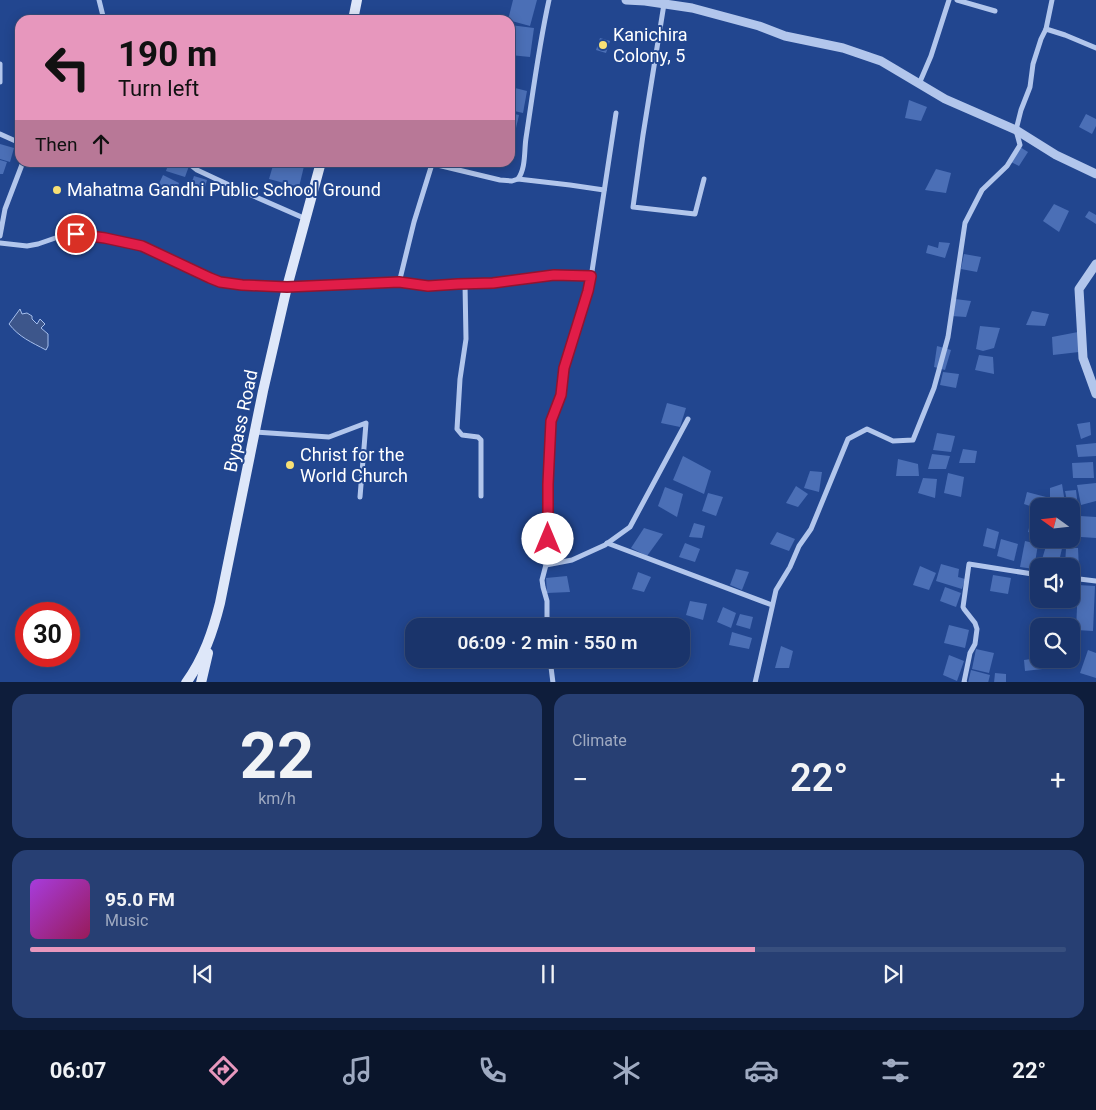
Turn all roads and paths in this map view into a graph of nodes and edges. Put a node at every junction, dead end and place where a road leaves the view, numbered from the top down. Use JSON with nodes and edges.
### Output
{"nodes":[{"id":1,"x":99,"y":0,"type":"edge"},
{"id":2,"x":357,"y":0,"type":"edge"},
{"id":3,"x":549,"y":0,"type":"edge"},
{"id":4,"x":626,"y":0,"type":"edge"},
{"id":5,"x":631,"y":0,"type":"edge"},
{"id":6,"x":949,"y":0,"type":"edge"},
{"id":7,"x":956,"y":0,"type":"edge"},
{"id":8,"x":1052,"y":0,"type":"edge"},
{"id":9,"x":664,"y":4,"type":"junction"},
{"id":10,"x":688,"y":4,"type":"edge"},
{"id":11,"x":995,"y":12,"type":"dead end"},
{"id":12,"x":103,"y":15,"type":"edge"},
{"id":13,"x":354,"y":15,"type":"edge"},
{"id":14,"x":1046,"y":29,"type":"junction"},
{"id":15,"x":1096,"y":48,"type":"edge"},
{"id":16,"x":0,"y":64,"type":"edge"},
{"id":17,"x":0,"y":82,"type":"edge"},
{"id":18,"x":919,"y":84,"type":"junction"},
{"id":19,"x":616,"y":113,"type":"dead end"},
{"id":20,"x":1016,"y":130,"type":"junction"},
{"id":21,"x":0,"y":134,"type":"edge"},
{"id":22,"x":15,"y":141,"type":"edge"},
{"id":23,"x":22,"y":167,"type":"edge"},
{"id":24,"x":193,"y":167,"type":"edge"},
{"id":25,"x":320,"y":167,"type":"edge"},
{"id":26,"x":431,"y":167,"type":"edge"},
{"id":27,"x":445,"y":167,"type":"edge"},
{"id":28,"x":1096,"y":174,"type":"edge"},
{"id":29,"x":704,"y":179,"type":"dead end"},
{"id":30,"x":518,"y":180,"type":"junction"},
{"id":31,"x":604,"y":190,"type":"junction"},
{"id":32,"x":306,"y":219,"type":"junction"},
{"id":33,"x":0,"y":236,"type":"edge"},
{"id":34,"x":0,"y":243,"type":"edge"},
{"id":35,"x":1096,"y":264,"type":"edge"},
{"id":36,"x":591,"y":276,"type":"junction"},
{"id":37,"x":399,"y":282,"type":"junction"},
{"id":38,"x":465,"y":284,"type":"junction"},
{"id":39,"x":287,"y":287,"type":"junction"},
{"id":40,"x":1096,"y":394,"type":"edge"},
{"id":41,"x":688,"y":419,"type":"dead end"},
{"id":42,"x":255,"y":432,"type":"junction"},
{"id":43,"x":481,"y":496,"type":"dead end"},
{"id":44,"x":360,"y":497,"type":"dead end"},
{"id":45,"x":607,"y":543,"type":"junction"},
{"id":46,"x":546,"y":565,"type":"junction"},
{"id":47,"x":1030,"y":574,"type":"edge"},
{"id":48,"x":1080,"y":579,"type":"edge"},
{"id":49,"x":1096,"y":581,"type":"edge"},
{"id":50,"x":772,"y":605,"type":"junction"},
{"id":51,"x":548,"y":618,"type":"edge"},
{"id":52,"x":214,"y":628,"type":"junction"},
{"id":53,"x":551,"y":668,"type":"edge"},
{"id":54,"x":186,"y":682,"type":"edge"},
{"id":55,"x":201,"y":682,"type":"edge"},
{"id":56,"x":553,"y":682,"type":"edge"},
{"id":57,"x":755,"y":682,"type":"edge"},
{"id":58,"x":965,"y":682,"type":"edge"}],
"edges":[{"from":1,"to":12,"type":"street"},
{"from":2,"to":13,"type":"main road"},
{"from":3,"to":30,"type":"street"},
{"from":4,"to":5,"type":"street"},
{"from":5,"to":9,"type":"street"},
{"from":6,"to":18,"type":"street"},
{"from":7,"to":11,"type":"street"},
{"from":8,"to":14,"type":"street"},
{"from":9,"to":10,"type":"street"},
{"from":9,"to":29,"type":"street"},
{"from":10,"to":18,"type":"street"},
{"from":14,"to":15,"type":"street"},
{"from":14,"to":20,"type":"street"},
{"from":16,"to":17,"type":"street"},
{"from":18,"to":20,"type":"street"},
{"from":19,"to":31,"type":"street"},
{"from":20,"to":28,"type":"street"},
{"from":20,"to":50,"type":"street"},
{"from":21,"to":22,"type":"street"},
{"from":23,"to":33,"type":"street"},
{"from":24,"to":32,"type":"street"},
{"from":25,"to":32,"type":"main road","name":"Bypass Road"},
{"from":26,"to":37,"type":"street"},
{"from":27,"to":30,"type":"street"},
{"from":30,"to":31,"type":"street"},
{"from":31,"to":36,"type":"street"},
{"from":32,"to":39,"type":"main road","name":"Bypass Road"},
{"from":34,"to":39,"type":"street"},
{"from":35,"to":40,"type":"street"},
{"from":36,"to":38,"type":"street"},
{"from":36,"to":46,"type":"street"},
{"from":37,"to":38,"type":"street"},
{"from":37,"to":39,"type":"street"},
{"from":38,"to":43,"type":"street"},
{"from":39,"to":42,"type":"main road","name":"Bypass Road"},
{"from":41,"to":45,"type":"street"},
{"from":42,"to":44,"type":"street"},
{"from":42,"to":52,"type":"main road","name":"Bypass Road"},
{"from":45,"to":46,"type":"street"},
{"from":45,"to":50,"type":"street"},
{"from":46,"to":51,"type":"street"},
{"from":47,"to":58,"type":"street"},
{"from":48,"to":49,"type":"street"},
{"from":50,"to":57,"type":"street"},
{"from":52,"to":54,"type":"main road","name":"Bypass Road"},
{"from":52,"to":55,"type":"main road"},
{"from":53,"to":56,"type":"street"}]}
